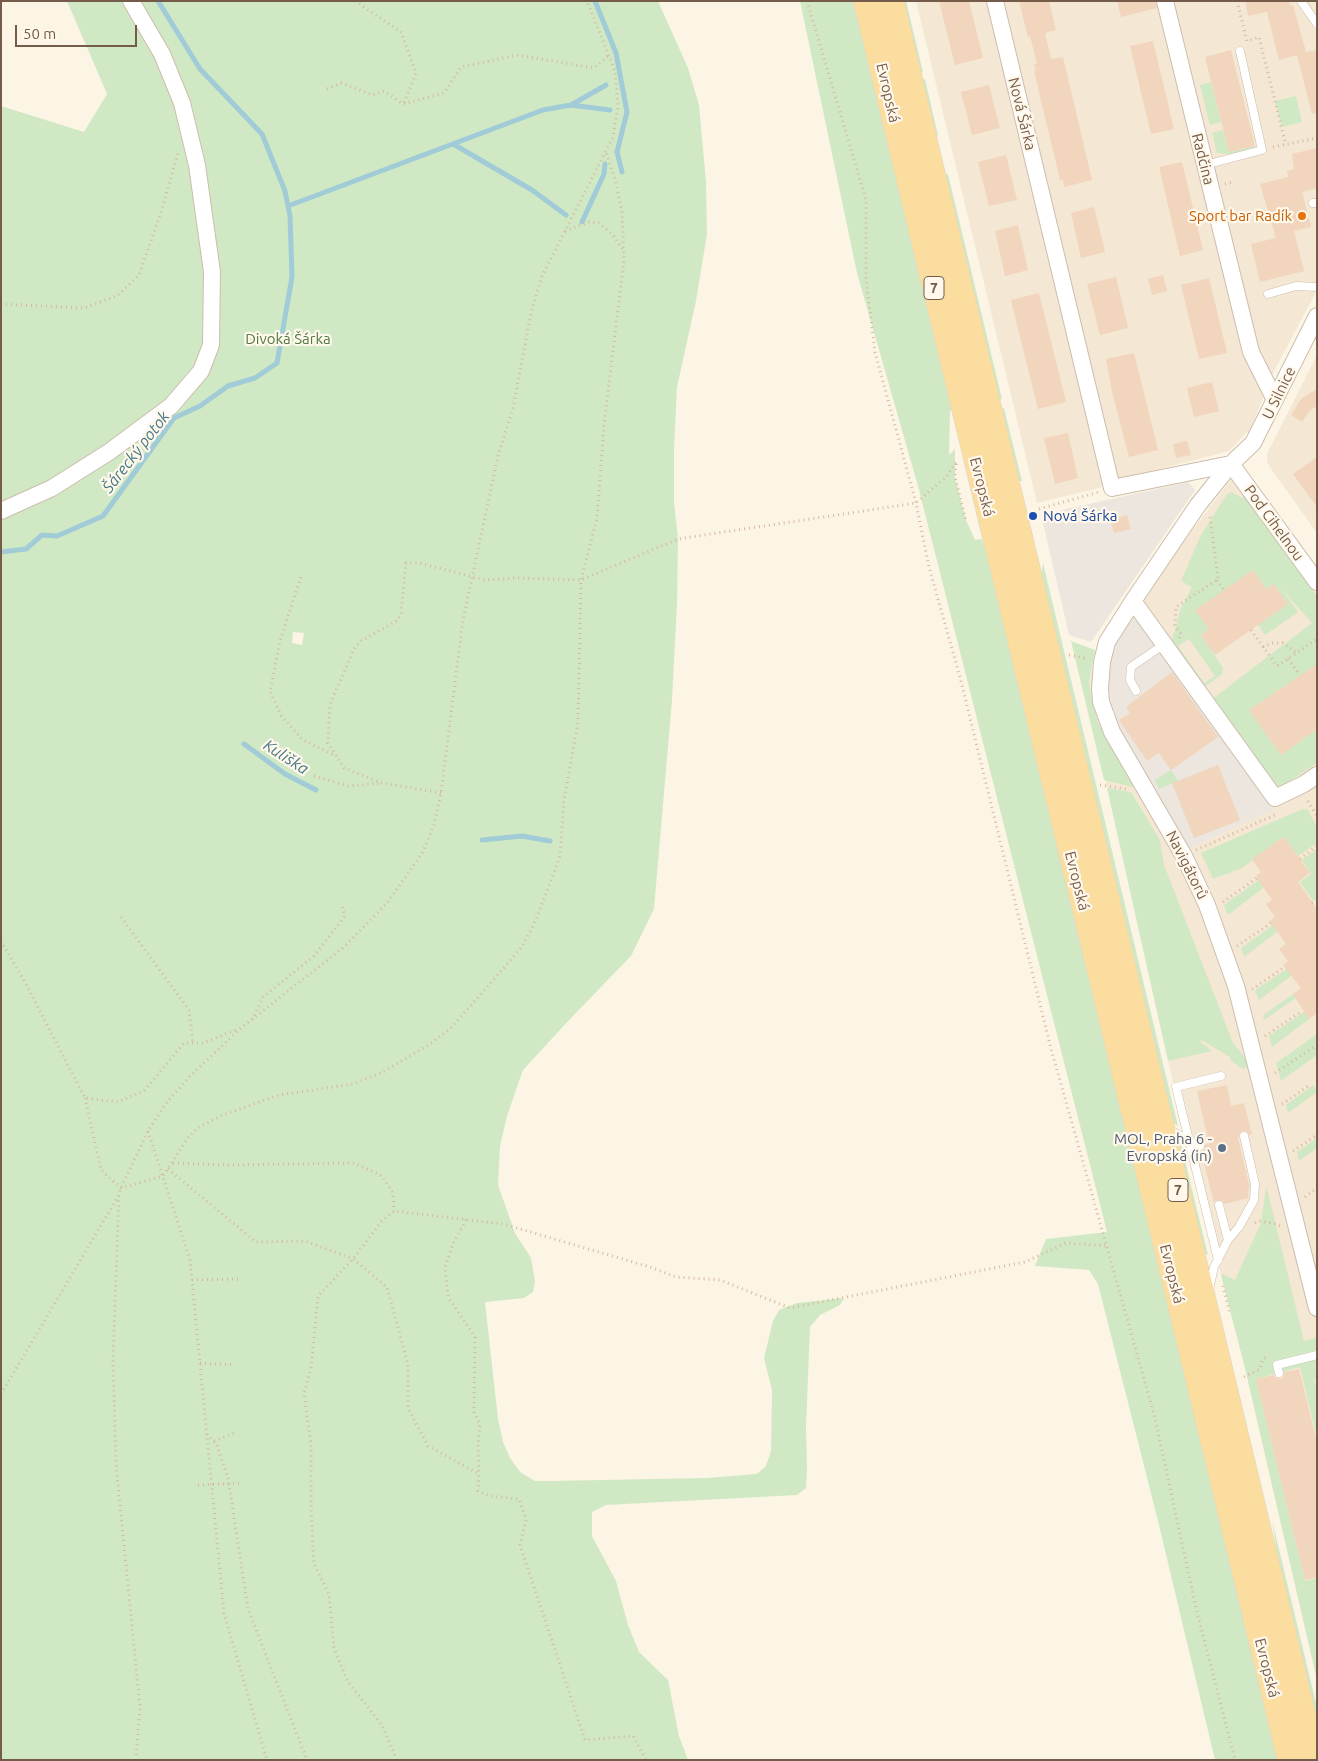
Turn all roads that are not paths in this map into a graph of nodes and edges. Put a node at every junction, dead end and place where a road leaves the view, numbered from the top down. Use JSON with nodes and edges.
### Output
{"nodes":[{"id":1,"x":132,"y":1,"type":"edge"},
{"id":2,"x":866,"y":1,"type":"edge"},
{"id":3,"x":891,"y":1,"type":"edge"},
{"id":4,"x":995,"y":1,"type":"edge"},
{"id":5,"x":1164,"y":1,"type":"edge"},
{"id":6,"x":1301,"y":1,"type":"edge"},
{"id":7,"x":1317,"y":24,"type":"edge"},
{"id":8,"x":1240,"y":51,"type":"dead end"},
{"id":9,"x":1205,"y":165,"type":"junction"},
{"id":10,"x":1317,"y":287,"type":"edge"},
{"id":11,"x":1268,"y":294,"type":"dead end"},
{"id":12,"x":1317,"y":316,"type":"edge"},
{"id":13,"x":1275,"y":400,"type":"junction"},
{"id":14,"x":1231,"y":464,"type":"junction"},
{"id":15,"x":1,"y":511,"type":"edge"},
{"id":16,"x":1315,"y":577,"type":"edge"},
{"id":17,"x":1133,"y":601,"type":"junction"},
{"id":18,"x":1168,"y":651,"type":"junction"},
{"id":19,"x":1136,"y":691,"type":"dead end"},
{"id":20,"x":1317,"y":775,"type":"edge"},
{"id":21,"x":1221,"y":1076,"type":"dead end"},
{"id":22,"x":1162,"y":1125,"type":"junction"},
{"id":23,"x":1244,"y":1136,"type":"dead end"},
{"id":24,"x":1188,"y":1140,"type":"junction"},
{"id":25,"x":1200,"y":1146,"type":"dead end"},
{"id":26,"x":1219,"y":1205,"type":"dead end"},
{"id":27,"x":1228,"y":1240,"type":"junction"},
{"id":28,"x":1218,"y":1260,"type":"junction"},
{"id":29,"x":1205,"y":1306,"type":"junction"},
{"id":30,"x":1317,"y":1308,"type":"edge"},
{"id":31,"x":1317,"y":1355,"type":"edge"},
{"id":32,"x":1279,"y":1373,"type":"dead end"},
{"id":33,"x":1290,"y":1760,"type":"edge"},
{"id":34,"x":1314,"y":1760,"type":"edge"}],
"edges":[{"from":1,"to":15,"type":"street"},
{"from":2,"to":33,"type":"main road","name":"Evropská","number":"7"},
{"from":3,"to":22,"type":"main road","name":"Evropská","number":"7"},
{"from":4,"to":14,"type":"street","name":"Nová Šárka"},
{"from":5,"to":9,"type":"street","name":"Radčina"},
{"from":6,"to":7,"type":"lane"},
{"from":8,"to":9,"type":"lane"},
{"from":9,"to":13,"type":"street","name":"Radčina"},
{"from":10,"to":11,"type":"lane"},
{"from":12,"to":13,"type":"street","name":"U Silnice"},
{"from":13,"to":14,"type":"street","name":"U Silnice"},
{"from":14,"to":16,"type":"street","name":"Pod Cihelnou"},
{"from":14,"to":17,"type":"street","name":"Navigátorů"},
{"from":17,"to":18,"type":"street"},
{"from":17,"to":30,"type":"street","name":"Navigátorů"},
{"from":18,"to":19,"type":"lane"},
{"from":18,"to":20,"type":"street"},
{"from":21,"to":24,"type":"lane"},
{"from":22,"to":24,"type":"lane"},
{"from":22,"to":29,"type":"main road","name":"Evropská","number":"7"},
{"from":23,"to":27,"type":"lane"},
{"from":24,"to":25,"type":"lane"},
{"from":24,"to":28,"type":"lane"},
{"from":26,"to":27,"type":"lane"},
{"from":27,"to":28,"type":"lane"},
{"from":28,"to":29,"type":"lane"},
{"from":29,"to":34,"type":"main road","name":"Evropská","number":"7"},
{"from":31,"to":32,"type":"lane"}]}
